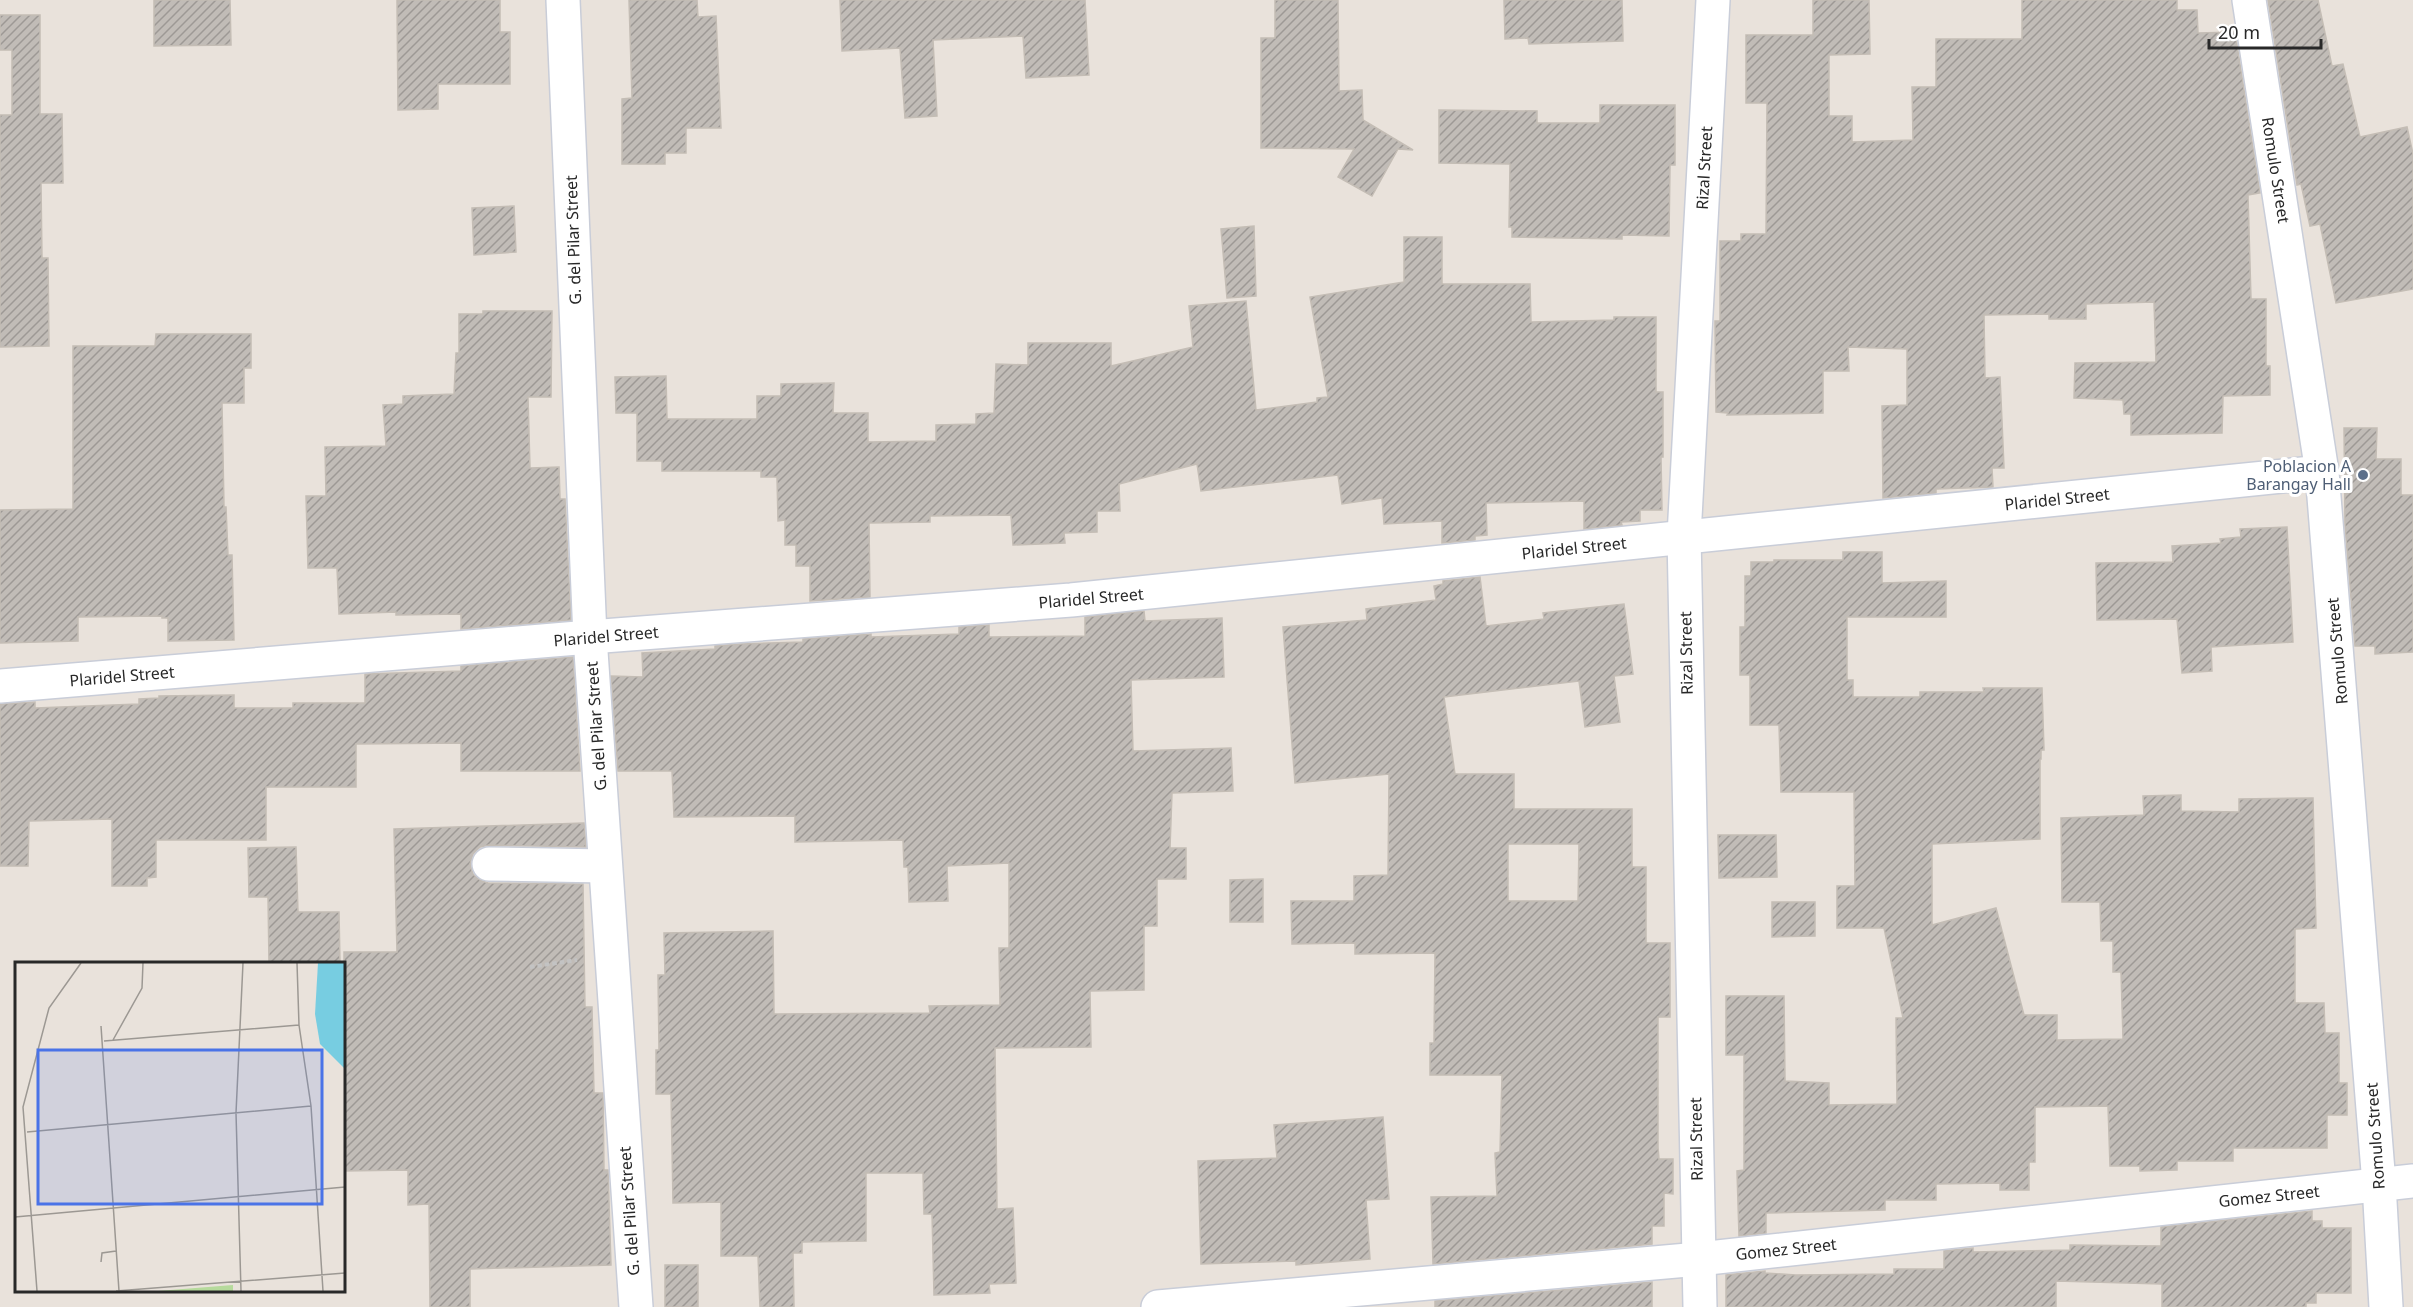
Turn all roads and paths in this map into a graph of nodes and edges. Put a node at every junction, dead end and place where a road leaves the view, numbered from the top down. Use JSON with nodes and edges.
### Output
{"nodes":[{"id":1,"x":564,"y":0,"type":"edge"},
{"id":2,"x":1713,"y":0,"type":"edge"},
{"id":3,"x":2249,"y":0,"type":"edge"},
{"id":4,"x":2322,"y":472,"type":"junction"},
{"id":5,"x":1684,"y":536,"type":"junction"},
{"id":6,"x":590,"y":637,"type":"junction"},
{"id":7,"x":0,"y":686,"type":"edge"},
{"id":8,"x":489,"y":864,"type":"dead end"},
{"id":9,"x":605,"y":866,"type":"junction"},
{"id":10,"x":611,"y":955,"type":"junction"},
{"id":11,"x":530,"y":967,"type":"dead end"},
{"id":12,"x":2413,"y":1181,"type":"edge"},
{"id":13,"x":2379,"y":1184,"type":"junction"},
{"id":14,"x":1699,"y":1259,"type":"junction"},
{"id":15,"x":636,"y":1307,"type":"edge"},
{"id":16,"x":1158,"y":1307,"type":"edge"},
{"id":17,"x":1700,"y":1307,"type":"edge"},
{"id":18,"x":2386,"y":1307,"type":"edge"}],
"edges":[{"from":1,"to":6,"type":"street","name":"G. del Pilar Street"},
{"from":2,"to":5,"type":"street","name":"Rizal Street"},
{"from":3,"to":4,"type":"street","name":"Romulo Street"},
{"from":4,"to":5,"type":"street","name":"Plaridel Street"},
{"from":4,"to":13,"type":"street","name":"Romulo Street"},
{"from":5,"to":6,"type":"street","name":"Plaridel Street"},
{"from":5,"to":14,"type":"street","name":"Rizal Street"},
{"from":6,"to":7,"type":"street","name":"Plaridel Street"},
{"from":6,"to":9,"type":"street","name":"G. del Pilar Street"},
{"from":8,"to":9,"type":"street"},
{"from":9,"to":10,"type":"street","name":"G. del Pilar Street"},
{"from":10,"to":11,"type":"path"},
{"from":10,"to":15,"type":"street","name":"G. del Pilar Street"},
{"from":12,"to":13,"type":"street","name":"Gomez Street"},
{"from":13,"to":14,"type":"street","name":"Gomez Street"},
{"from":13,"to":18,"type":"street","name":"Romulo Street"},
{"from":14,"to":16,"type":"street","name":"Gomez Street"},
{"from":14,"to":17,"type":"street","name":"Rizal Street"}]}
